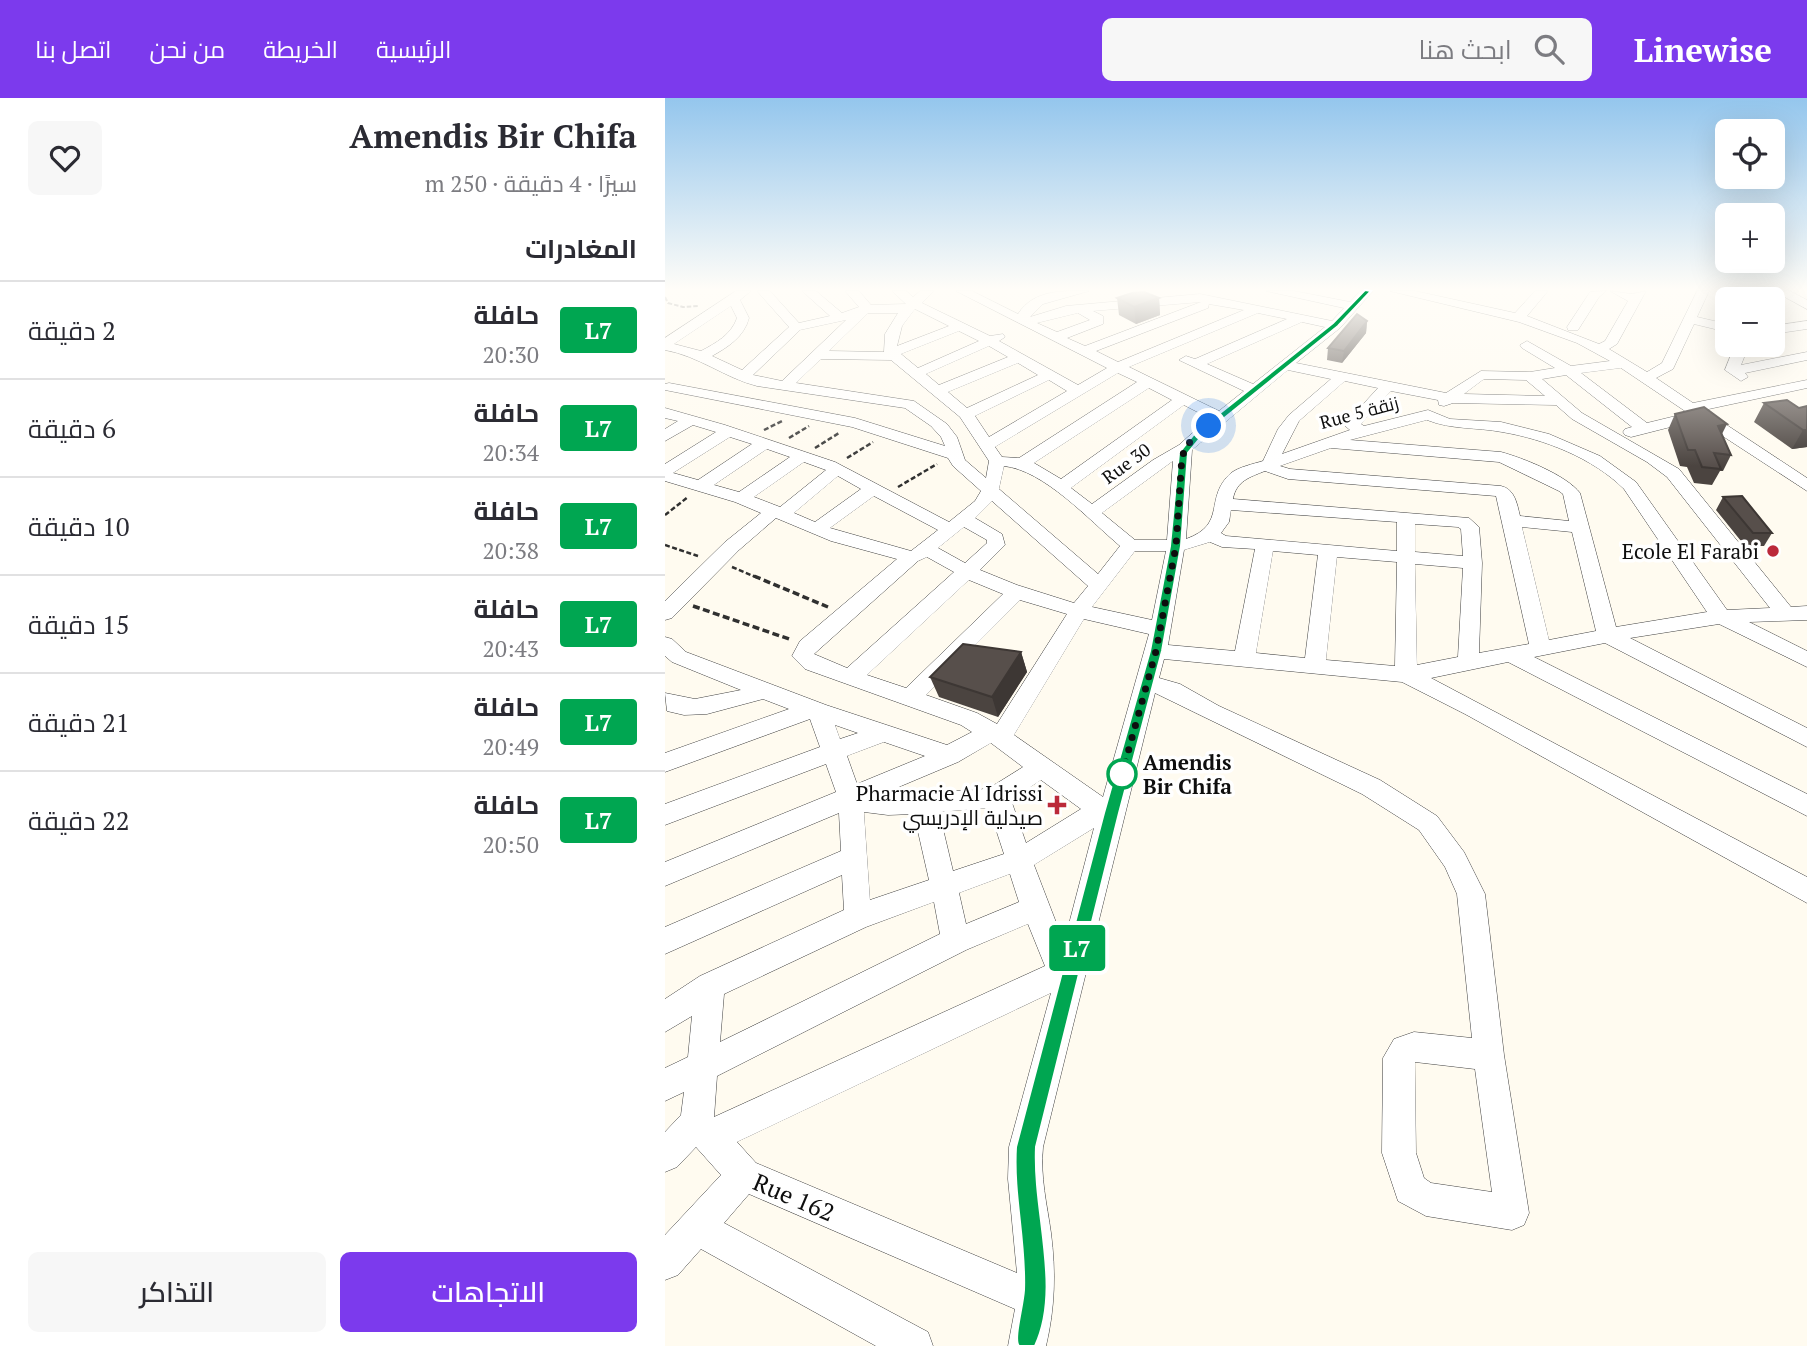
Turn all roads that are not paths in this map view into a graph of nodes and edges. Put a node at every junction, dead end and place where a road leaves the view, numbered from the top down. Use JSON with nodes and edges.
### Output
{"nodes":[{"id":1,"x":684,"y":349,"type":"edge"},
{"id":2,"x":716,"y":349,"type":"edge"},
{"id":3,"x":761,"y":349,"type":"edge"},
{"id":4,"x":766,"y":349,"type":"edge"},
{"id":5,"x":822,"y":349,"type":"edge"},
{"id":6,"x":890,"y":349,"type":"edge"},
{"id":7,"x":928,"y":349,"type":"edge"},
{"id":8,"x":962,"y":349,"type":"edge"},
{"id":9,"x":1004,"y":349,"type":"edge"},
{"id":10,"x":1080,"y":349,"type":"edge"},
{"id":11,"x":1089,"y":349,"type":"edge"},
{"id":12,"x":1162,"y":349,"type":"edge"},
{"id":13,"x":1171,"y":349,"type":"edge"},
{"id":14,"x":1228,"y":349,"type":"edge"},
{"id":15,"x":1305,"y":349,"type":"edge"},
{"id":16,"x":1534,"y":349,"type":"edge"},
{"id":17,"x":1608,"y":349,"type":"edge"},
{"id":18,"x":1609,"y":349,"type":"edge"},
{"id":19,"x":1675,"y":349,"type":"edge"},
{"id":20,"x":687,"y":350,"type":"junction"},
{"id":21,"x":1084,"y":351,"type":"junction"},
{"id":22,"x":819,"y":352,"type":"junction"},
{"id":23,"x":702,"y":356,"type":"junction"},
{"id":24,"x":862,"y":356,"type":"junction"},
{"id":25,"x":1807,"y":356,"type":"edge"},
{"id":26,"x":1738,"y":357,"type":"edge"},
{"id":27,"x":1019,"y":358,"type":"junction"},
{"id":28,"x":1624,"y":363,"type":"junction"},
{"id":29,"x":669,"y":364,"type":"dead end"},
{"id":30,"x":1195,"y":364,"type":"junction"},
{"id":31,"x":1285,"y":365,"type":"junction"},
{"id":32,"x":1118,"y":368,"type":"junction"},
{"id":33,"x":1569,"y":371,"type":"junction"},
{"id":34,"x":1733,"y":372,"type":"junction"},
{"id":35,"x":895,"y":373,"type":"junction"},
{"id":36,"x":1049,"y":374,"type":"junction"},
{"id":37,"x":1343,"y":376,"type":"junction"},
{"id":38,"x":1530,"y":376,"type":"junction"},
{"id":39,"x":1651,"y":376,"type":"junction"},
{"id":40,"x":742,"y":377,"type":"junction"},
{"id":41,"x":838,"y":382,"type":"junction"},
{"id":42,"x":1148,"y":382,"type":"junction"},
{"id":43,"x":1807,"y":384,"type":"edge"},
{"id":44,"x":786,"y":385,"type":"junction"},
{"id":45,"x":1388,"y":386,"type":"junction"},
{"id":46,"x":666,"y":389,"type":"edge"},
{"id":47,"x":939,"y":390,"type":"junction"},
{"id":48,"x":1254,"y":390,"type":"junction"},
{"id":49,"x":1079,"y":391,"type":"junction"},
{"id":50,"x":1768,"y":391,"type":"junction"},
{"id":51,"x":1448,"y":398,"type":"junction"},
{"id":52,"x":1183,"y":399,"type":"junction"},
{"id":53,"x":1560,"y":401,"type":"junction"},
{"id":54,"x":1789,"y":401,"type":"edge"},
{"id":55,"x":1698,"y":410,"type":"junction"},
{"id":56,"x":665,"y":413,"type":"edge"},
{"id":57,"x":965,"y":414,"type":"junction"},
{"id":58,"x":1428,"y":415,"type":"junction"},
{"id":59,"x":1219,"y":416,"type":"junction"},
{"id":60,"x":691,"y":420,"type":"junction"},
{"id":61,"x":1644,"y":429,"type":"junction"},
{"id":62,"x":728,"y":431,"type":"junction"},
{"id":63,"x":1362,"y":431,"type":"junction"},
{"id":64,"x":665,"y":436,"type":"edge"},
{"id":65,"x":1616,"y":437,"type":"junction"},
{"id":66,"x":1329,"y":441,"type":"junction"},
{"id":67,"x":765,"y":443,"type":"junction"},
{"id":68,"x":987,"y":445,"type":"junction"},
{"id":69,"x":1185,"y":448,"type":"junction"},
{"id":70,"x":953,"y":454,"type":"junction"},
{"id":71,"x":802,"y":456,"type":"junction"},
{"id":72,"x":997,"y":461,"type":"junction"},
{"id":73,"x":1022,"y":463,"type":"junction"},
{"id":74,"x":1270,"y":463,"type":"junction"},
{"id":75,"x":837,"y":469,"type":"junction"},
{"id":76,"x":1807,"y":472,"type":"edge"},
{"id":77,"x":1538,"y":473,"type":"junction"},
{"id":78,"x":665,"y":474,"type":"edge"},
{"id":79,"x":1440,"y":485,"type":"junction"},
{"id":80,"x":701,"y":486,"type":"junction"},
{"id":81,"x":1807,"y":486,"type":"edge"},
{"id":82,"x":1061,"y":487,"type":"junction"},
{"id":83,"x":990,"y":491,"type":"junction"},
{"id":84,"x":1501,"y":491,"type":"junction"},
{"id":85,"x":879,"y":492,"type":"junction"},
{"id":86,"x":741,"y":498,"type":"junction"},
{"id":87,"x":1225,"y":503,"type":"junction"},
{"id":88,"x":778,"y":512,"type":"junction"},
{"id":89,"x":1092,"y":512,"type":"junction"},
{"id":90,"x":1406,"y":518,"type":"junction"},
{"id":91,"x":1511,"y":521,"type":"junction"},
{"id":92,"x":1445,"y":522,"type":"junction"},
{"id":93,"x":956,"y":524,"type":"junction"},
{"id":94,"x":1580,"y":527,"type":"junction"},
{"id":95,"x":816,"y":528,"type":"junction"},
{"id":96,"x":1210,"y":535,"type":"junction"},
{"id":97,"x":1130,"y":545,"type":"junction"},
{"id":98,"x":1265,"y":545,"type":"junction"},
{"id":99,"x":1176,"y":546,"type":"junction"},
{"id":100,"x":1328,"y":550,"type":"junction"},
{"id":101,"x":918,"y":553,"type":"junction"},
{"id":102,"x":1406,"y":556,"type":"junction"},
{"id":103,"x":1473,"y":563,"type":"junction"},
{"id":104,"x":966,"y":573,"type":"junction"},
{"id":105,"x":1100,"y":585,"type":"junction"},
{"id":106,"x":1016,"y":592,"type":"junction"},
{"id":107,"x":671,"y":606,"type":"edge"},
{"id":108,"x":1079,"y":612,"type":"junction"},
{"id":109,"x":1797,"y":614,"type":"edge"},
{"id":110,"x":1721,"y":617,"type":"junction"},
{"id":111,"x":1608,"y":636,"type":"junction"},
{"id":112,"x":1158,"y":640,"type":"junction"},
{"id":113,"x":665,"y":645,"type":"edge"},
{"id":114,"x":1540,"y":648,"type":"junction"},
{"id":115,"x":1511,"y":655,"type":"junction"},
{"id":116,"x":1244,"y":659,"type":"junction"},
{"id":117,"x":1807,"y":660,"type":"edge"},
{"id":118,"x":1468,"y":662,"type":"junction"},
{"id":119,"x":1315,"y":666,"type":"junction"},
{"id":120,"x":1406,"y":675,"type":"junction"},
{"id":121,"x":850,"y":678,"type":"junction"},
{"id":122,"x":1147,"y":682,"type":"junction"},
{"id":123,"x":764,"y":690,"type":"junction"},
{"id":124,"x":909,"y":698,"type":"junction"},
{"id":125,"x":665,"y":701,"type":"edge"},
{"id":126,"x":815,"y":710,"type":"junction"},
{"id":127,"x":880,"y":734,"type":"junction"},
{"id":128,"x":996,"y":736,"type":"junction"},
{"id":129,"x":1807,"y":738,"type":"edge"},
{"id":130,"x":835,"y":751,"type":"junction"},
{"id":131,"x":950,"y":755,"type":"junction"},
{"id":132,"x":665,"y":763,"type":"edge"},
{"id":133,"x":1040,"y":768,"type":"junction"},
{"id":134,"x":997,"y":796,"type":"junction"},
{"id":135,"x":850,"y":797,"type":"junction"},
{"id":136,"x":925,"y":805,"type":"junction"},
{"id":137,"x":1807,"y":806,"type":"edge"},
{"id":138,"x":1104,"y":810,"type":"junction"},
{"id":139,"x":665,"y":816,"type":"edge"},
{"id":140,"x":854,"y":857,"type":"junction"},
{"id":141,"x":1019,"y":860,"type":"junction"},
{"id":142,"x":665,"y":874,"type":"edge"},
{"id":143,"x":944,"y":887,"type":"junction"},
{"id":144,"x":1807,"y":891,"type":"edge"},
{"id":145,"x":1035,"y":908,"type":"junction"},
{"id":146,"x":858,"y":917,"type":"junction"},
{"id":147,"x":955,"y":940,"type":"junction"},
{"id":148,"x":665,"y":941,"type":"edge"},
{"id":149,"x":1065,"y":980,"type":"junction"},
{"id":150,"x":710,"y":986,"type":"junction"},
{"id":151,"x":665,"y":1017,"type":"edge"},
{"id":152,"x":1489,"y":1055,"type":"junction"},
{"id":153,"x":702,"y":1067,"type":"junction"},
{"id":154,"x":665,"y":1085,"type":"edge"},
{"id":155,"x":704,"y":1131,"type":"junction"},
{"id":156,"x":665,"y":1155,"type":"edge"},
{"id":157,"x":744,"y":1175,"type":"junction"},
{"id":158,"x":696,"y":1227,"type":"junction"},
{"id":159,"x":665,"y":1262,"type":"edge"},
{"id":160,"x":1036,"y":1299,"type":"junction"},
{"id":161,"x":914,"y":1346,"type":"edge"},
{"id":162,"x":1027,"y":1346,"type":"edge"}],
"edges":[{"from":1,"to":20,"type":"street"},
{"from":2,"to":23,"type":"street"},
{"from":3,"to":40,"type":"street"},
{"from":4,"to":22,"type":"street"},
{"from":5,"to":22,"type":"street"},
{"from":6,"to":35,"type":"street"},
{"from":7,"to":35,"type":"street"},
{"from":8,"to":35,"type":"street"},
{"from":9,"to":27,"type":"street"},
{"from":10,"to":21,"type":"street"},
{"from":11,"to":21,"type":"street"},
{"from":12,"to":32,"type":"street"},
{"from":13,"to":30,"type":"street"},
{"from":14,"to":30,"type":"street"},
{"from":15,"to":31,"type":"street","name":"Rue 30"},
{"from":16,"to":33,"type":"street"},
{"from":17,"to":28,"type":"street"},
{"from":18,"to":39,"type":"street"},
{"from":19,"to":39,"type":"street"},
{"from":20,"to":23,"type":"street"},
{"from":20,"to":29,"type":"street"},
{"from":21,"to":32,"type":"street"},
{"from":22,"to":24,"type":"street"},
{"from":22,"to":44,"type":"street"},
{"from":23,"to":40,"type":"street"},
{"from":24,"to":35,"type":"street"},
{"from":24,"to":41,"type":"street"},
{"from":25,"to":34,"type":"street"},
{"from":26,"to":34,"type":"street"},
{"from":27,"to":36,"type":"street"},
{"from":27,"to":47,"type":"street"},
{"from":28,"to":33,"type":"street"},
{"from":28,"to":39,"type":"street"},
{"from":30,"to":48,"type":"street"},
{"from":31,"to":37,"type":"street"},
{"from":31,"to":48,"type":"street","name":"Rue 30"},
{"from":32,"to":42,"type":"street"},
{"from":32,"to":49,"type":"street"},
{"from":33,"to":38,"type":"street"},
{"from":33,"to":61,"type":"street"},
{"from":34,"to":50,"type":"street"},
{"from":35,"to":41,"type":"street"},
{"from":35,"to":47,"type":"street"},
{"from":35,"to":70,"type":"street"},
{"from":36,"to":49,"type":"street"},
{"from":36,"to":57,"type":"street"},
{"from":37,"to":45,"type":"street"},
{"from":37,"to":74,"type":"street"},
{"from":38,"to":51,"type":"street"},
{"from":38,"to":53,"type":"street"},
{"from":39,"to":55,"type":"street"},
{"from":40,"to":44,"type":"street"},
{"from":41,"to":44,"type":"street"},
{"from":42,"to":52,"type":"street"},
{"from":42,"to":73,"type":"street"},
{"from":43,"to":50,"type":"street"},
{"from":45,"to":51,"type":"street"},
{"from":45,"to":63,"type":"street"},
{"from":46,"to":70,"type":"street"},
{"from":47,"to":57,"type":"street"},
{"from":48,"to":59,"type":"street","name":"Rue 30"},
{"from":49,"to":68,"type":"street"},
{"from":50,"to":54,"type":"street"},
{"from":50,"to":55,"type":"street"},
{"from":51,"to":53,"type":"street"},
{"from":51,"to":58,"type":"street"},
{"from":52,"to":59,"type":"street"},
{"from":52,"to":82,"type":"street"},
{"from":53,"to":65,"type":"street"},
{"from":55,"to":61,"type":"street"},
{"from":55,"to":76,"type":"street"},
{"from":55,"to":81,"type":"street"},
{"from":56,"to":60,"type":"street"},
{"from":57,"to":68,"type":"street"},
{"from":58,"to":63,"type":"street","name":"Rue 5 زنقة"},
{"from":58,"to":110,"type":"street","name":"Rue 5 زنقة"},
{"from":59,"to":69,"type":"street","name":"Rue 30"},
{"from":60,"to":62,"type":"street"},
{"from":60,"to":64,"type":"street"},
{"from":61,"to":65,"type":"street"},
{"from":62,"to":67,"type":"street"},
{"from":62,"to":78,"type":"street"},
{"from":63,"to":66,"type":"street","name":"Rue 5 زنقة"},
{"from":65,"to":109,"type":"street"},
{"from":66,"to":74,"type":"street","name":"Rue 5 زنقة"},
{"from":66,"to":77,"type":"street"},
{"from":67,"to":71,"type":"street"},
{"from":67,"to":80,"type":"street"},
{"from":68,"to":72,"type":"street"},
{"from":69,"to":89,"type":"street","name":"Rue 30"},
{"from":69,"to":99,"type":"street"},
{"from":70,"to":83,"type":"street"},
{"from":71,"to":75,"type":"street"},
{"from":71,"to":86,"type":"street"},
{"from":72,"to":73,"type":"street"},
{"from":72,"to":83,"type":"street"},
{"from":73,"to":82,"type":"street"},
{"from":74,"to":79,"type":"street"},
{"from":74,"to":87,"type":"street","name":"Rue 5 زنقة"},
{"from":75,"to":85,"type":"street"},
{"from":75,"to":88,"type":"street"},
{"from":77,"to":84,"type":"street"},
{"from":77,"to":94,"type":"street"},
{"from":78,"to":80,"type":"street"},
{"from":79,"to":84,"type":"street"},
{"from":79,"to":92,"type":"street"},
{"from":80,"to":86,"type":"street"},
{"from":82,"to":89,"type":"street"},
{"from":83,"to":93,"type":"street"},
{"from":83,"to":105,"type":"street"},
{"from":84,"to":91,"type":"street"},
{"from":85,"to":93,"type":"street"},
{"from":85,"to":95,"type":"street"},
{"from":86,"to":88,"type":"street"},
{"from":87,"to":90,"type":"street"},
{"from":87,"to":96,"type":"street","name":"Rue 5 زنقة"},
{"from":88,"to":95,"type":"street"},
{"from":88,"to":107,"type":"street"},
{"from":89,"to":97,"type":"street"},
{"from":90,"to":92,"type":"street"},
{"from":90,"to":102,"type":"street"},
{"from":91,"to":94,"type":"street"},
{"from":91,"to":114,"type":"street"},
{"from":92,"to":103,"type":"street"},
{"from":93,"to":101,"type":"street"},
{"from":93,"to":104,"type":"street"},
{"from":94,"to":111,"type":"street"},
{"from":95,"to":101,"type":"street"},
{"from":96,"to":98,"type":"street"},
{"from":96,"to":99,"type":"street"},
{"from":97,"to":99,"type":"street"},
{"from":97,"to":105,"type":"street"},
{"from":98,"to":100,"type":"street"},
{"from":98,"to":116,"type":"street"},
{"from":99,"to":112,"type":"street"},
{"from":100,"to":102,"type":"street"},
{"from":100,"to":119,"type":"street"},
{"from":101,"to":104,"type":"street"},
{"from":101,"to":121,"type":"street"},
{"from":102,"to":103,"type":"street"},
{"from":102,"to":120,"type":"street"},
{"from":103,"to":118,"type":"street"},
{"from":104,"to":106,"type":"street"},
{"from":104,"to":121,"type":"street"},
{"from":105,"to":108,"type":"street"},
{"from":106,"to":108,"type":"street"},
{"from":106,"to":124,"type":"street"},
{"from":108,"to":112,"type":"street"},
{"from":108,"to":128,"type":"street"},
{"from":109,"to":110,"type":"street"},
{"from":110,"to":111,"type":"street"},
{"from":110,"to":117,"type":"street"},
{"from":111,"to":114,"type":"street"},
{"from":111,"to":129,"type":"street"},
{"from":112,"to":116,"type":"street"},
{"from":112,"to":122,"type":"street"},
{"from":113,"to":123,"type":"street"},
{"from":114,"to":115,"type":"street"},
{"from":115,"to":118,"type":"street"},
{"from":115,"to":137,"type":"street"},
{"from":116,"to":119,"type":"street"},
{"from":118,"to":120,"type":"street"},
{"from":119,"to":120,"type":"street"},
{"from":120,"to":144,"type":"street"},
{"from":121,"to":124,"type":"street"},
{"from":122,"to":138,"type":"street"},
{"from":122,"to":152,"type":"street"},
{"from":123,"to":125,"type":"street"},
{"from":123,"to":126,"type":"street"},
{"from":124,"to":128,"type":"street"},
{"from":126,"to":127,"type":"street"},
{"from":126,"to":130,"type":"street"},
{"from":126,"to":132,"type":"street"},
{"from":127,"to":130,"type":"street"},
{"from":127,"to":131,"type":"street"},
{"from":128,"to":131,"type":"street"},
{"from":128,"to":133,"type":"street"},
{"from":130,"to":135,"type":"street"},
{"from":130,"to":139,"type":"street"},
{"from":131,"to":135,"type":"street"},
{"from":133,"to":134,"type":"street"},
{"from":133,"to":138,"type":"street"},
{"from":134,"to":136,"type":"street"},
{"from":134,"to":141,"type":"street"},
{"from":135,"to":136,"type":"street"},
{"from":135,"to":140,"type":"street"},
{"from":135,"to":142,"type":"street"},
{"from":136,"to":143,"type":"street"},
{"from":138,"to":141,"type":"street"},
{"from":138,"to":149,"type":"street"},
{"from":140,"to":146,"type":"street"},
{"from":140,"to":148,"type":"street"},
{"from":141,"to":143,"type":"street"},
{"from":141,"to":145,"type":"street"},
{"from":143,"to":146,"type":"street"},
{"from":143,"to":147,"type":"street"},
{"from":145,"to":147,"type":"street"},
{"from":145,"to":149,"type":"street"},
{"from":146,"to":150,"type":"street"},
{"from":147,"to":153,"type":"street"},
{"from":149,"to":155,"type":"street"},
{"from":149,"to":160,"type":"street"},
{"from":150,"to":151,"type":"street"},
{"from":150,"to":153,"type":"street"},
{"from":152,"to":152,"type":"street"},
{"from":153,"to":154,"type":"street"},
{"from":153,"to":155,"type":"street"},
{"from":155,"to":156,"type":"street"},
{"from":155,"to":157,"type":"street","name":"Rue 162"},
{"from":157,"to":158,"type":"street"},
{"from":157,"to":160,"type":"street","name":"Rue 162"},
{"from":158,"to":159,"type":"street"},
{"from":158,"to":161,"type":"street"},
{"from":160,"to":162,"type":"street"}]}
